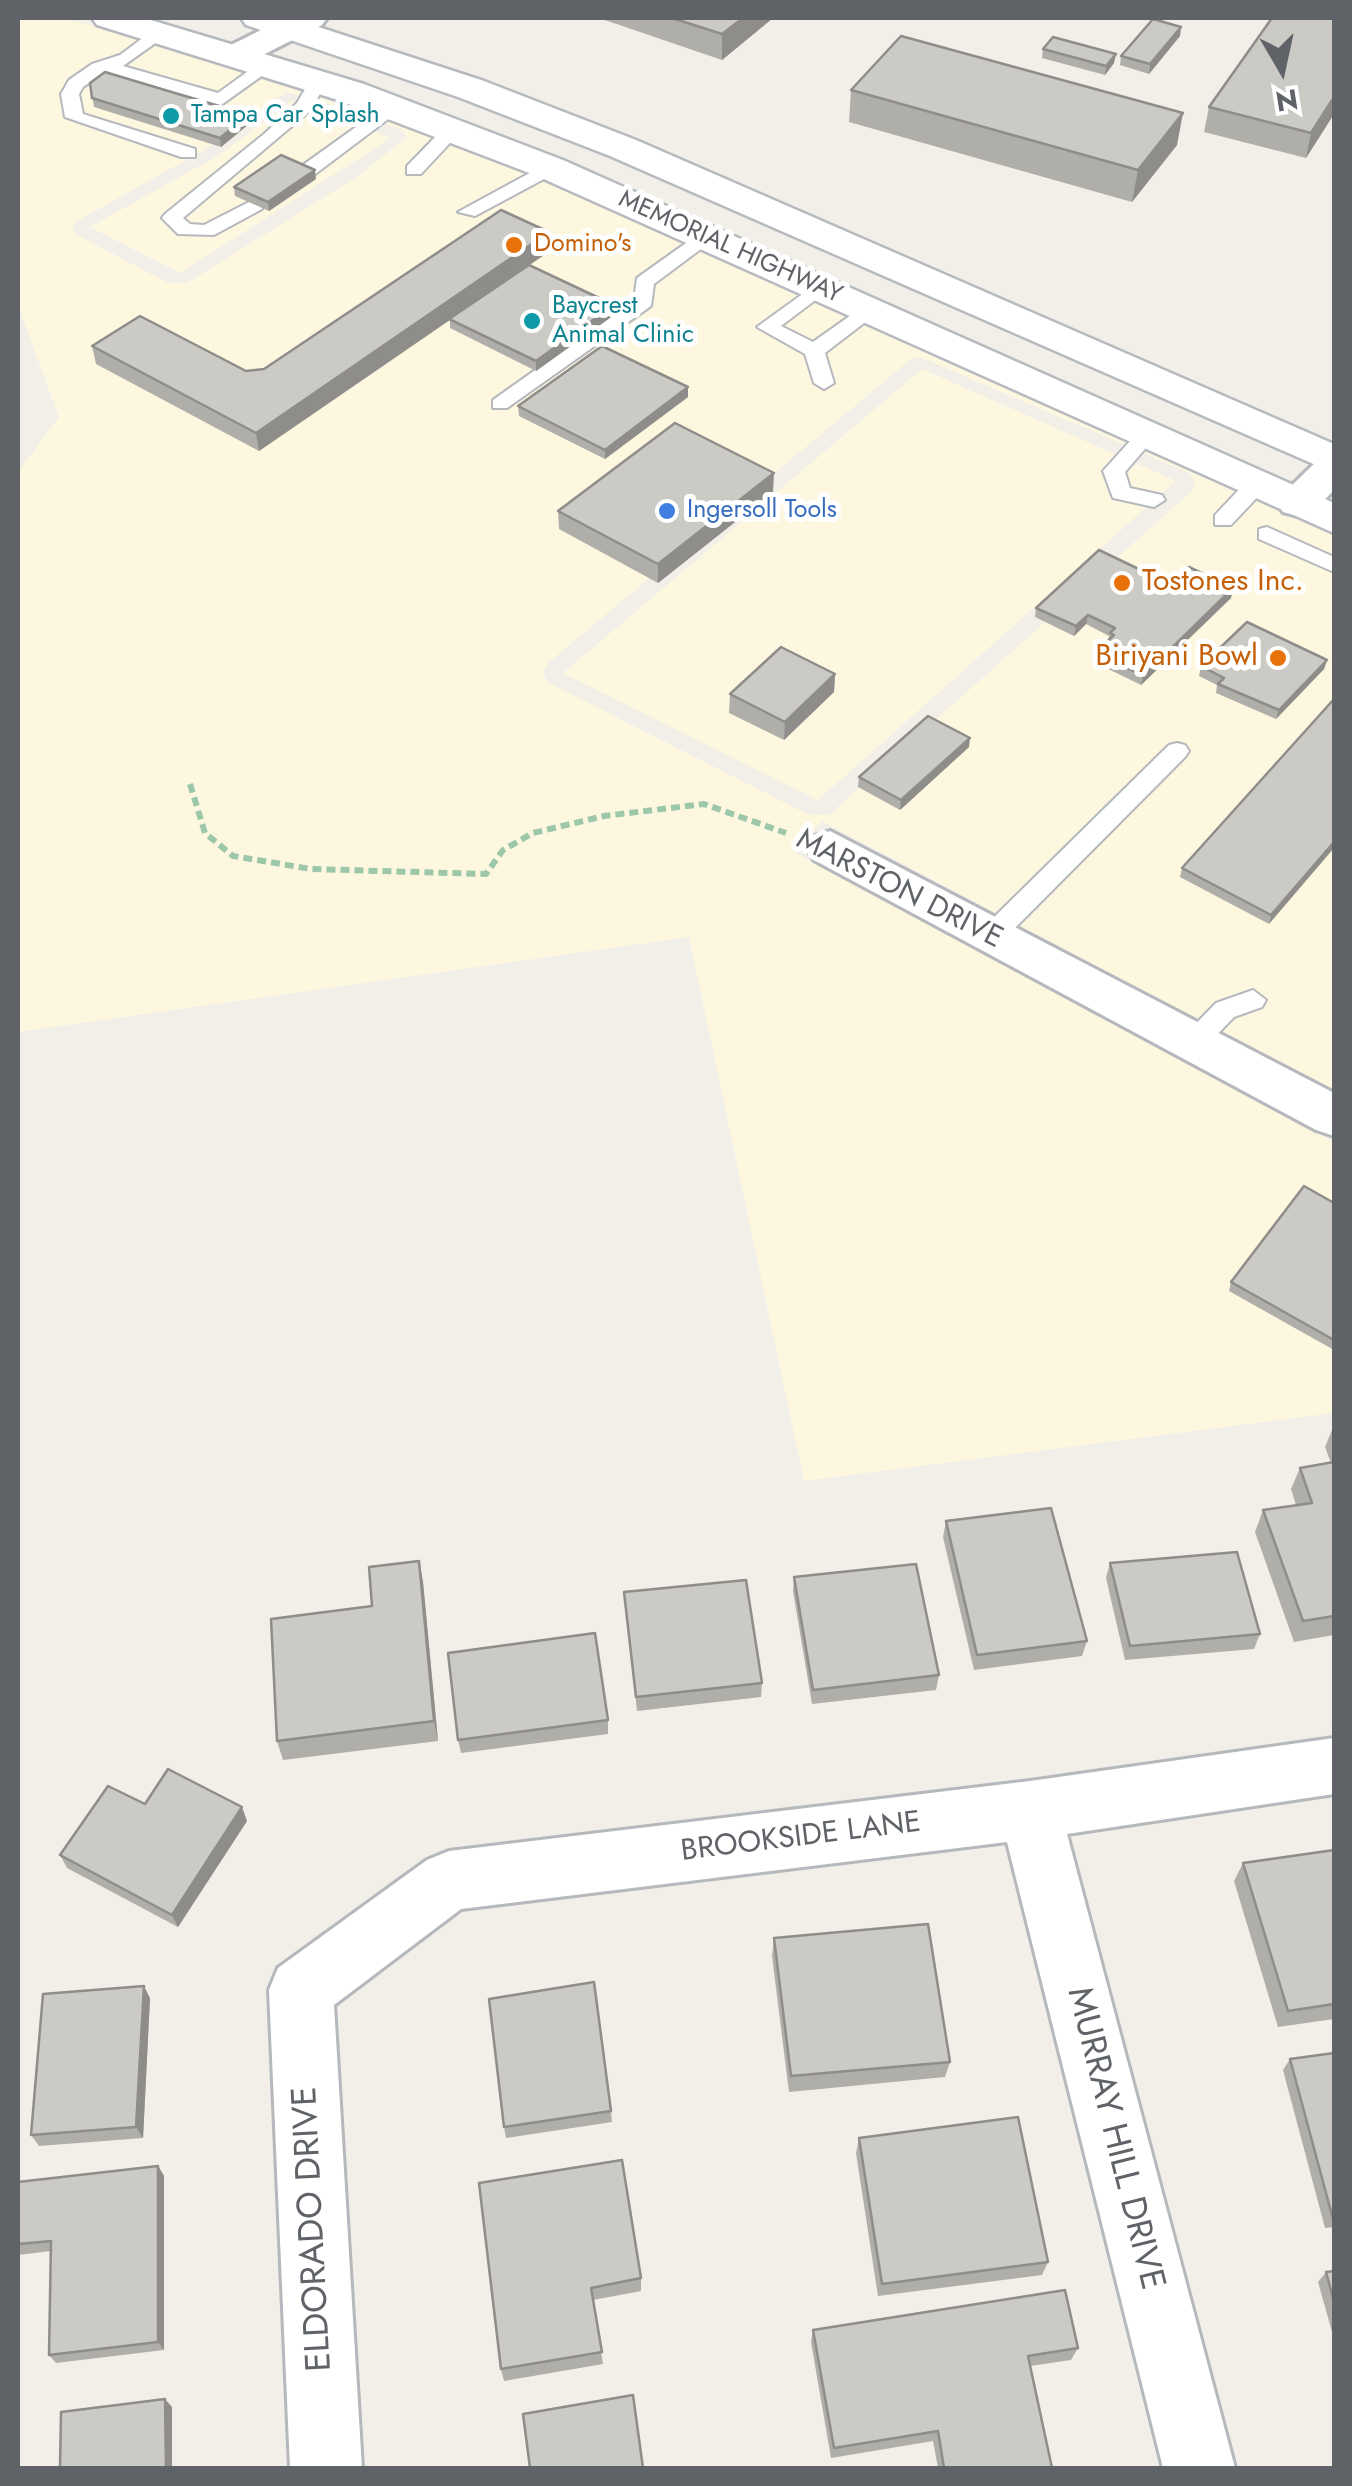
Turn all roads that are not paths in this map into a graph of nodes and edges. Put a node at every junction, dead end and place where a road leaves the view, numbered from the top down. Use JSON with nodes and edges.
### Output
{"nodes":[{"id":1,"x":109,"y":18,"type":"edge"},
{"id":2,"x":278,"y":20,"type":"edge"},
{"id":3,"x":162,"y":32,"type":"junction"},
{"id":4,"x":252,"y":60,"type":"junction"},
{"id":5,"x":105,"y":66,"type":"junction"},
{"id":6,"x":318,"y":82,"type":"junction"},
{"id":7,"x":394,"y":108,"type":"junction"},
{"id":8,"x":453,"y":130,"type":"junction"},
{"id":9,"x":188,"y":153,"type":"dead end"},
{"id":10,"x":550,"y":168,"type":"junction"},
{"id":11,"x":414,"y":170,"type":"dead end"},
{"id":12,"x":303,"y":174,"type":"edge"},
{"id":13,"x":255,"y":205,"type":"edge"},
{"id":14,"x":468,"y":212,"type":"dead end"},
{"id":15,"x":708,"y":237,"type":"junction"},
{"id":16,"x":863,"y":253,"type":"junction"},
{"id":17,"x":819,"y":288,"type":"junction"},
{"id":18,"x":871,"y":310,"type":"junction"},
{"id":19,"x":814,"y":351,"type":"junction"},
{"id":20,"x":824,"y":383,"type":"dead end"},
{"id":21,"x":500,"y":404,"type":"dead end"},
{"id":22,"x":1148,"y":435,"type":"junction"},
{"id":23,"x":1334,"y":463,"type":"edge"},
{"id":24,"x":1257,"y":484,"type":"junction"},
{"id":25,"x":1154,"y":500,"type":"dead end"},
{"id":26,"x":1316,"y":511,"type":"edge"},
{"id":27,"x":1222,"y":520,"type":"dead end"},
{"id":28,"x":1267,"y":534,"type":"dead end"},
{"id":29,"x":1334,"y":565,"type":"edge"},
{"id":30,"x":1177,"y":751,"type":"dead end"},
{"id":31,"x":830,"y":848,"type":"road end"},
{"id":32,"x":991,"y":936,"type":"junction"},
{"id":33,"x":1253,"y":1000,"type":"dead end"},
{"id":34,"x":1192,"y":1044,"type":"junction"},
{"id":35,"x":1334,"y":1116,"type":"edge"},
{"id":36,"x":1334,"y":1766,"type":"edge"},
{"id":37,"x":1030,"y":1810,"type":"junction"},
{"id":38,"x":301,"y":1990,"type":"joint"},
{"id":39,"x":326,"y":2468,"type":"edge"},
{"id":40,"x":1198,"y":2468,"type":"edge"}],
"edges":[{"from":1,"to":3,"type":"main road","name":"MEMORIAL HIGHWAY"},
{"from":2,"to":4,"type":"street"},
{"from":2,"to":16,"type":"main road","name":"MEMORIAL HIGHWAY"},
{"from":3,"to":4,"type":"main road","name":"MEMORIAL HIGHWAY"},
{"from":3,"to":5,"type":"lane"},
{"from":4,"to":5,"type":"lane"},
{"from":4,"to":6,"type":"main road","name":"MEMORIAL HIGHWAY"},
{"from":5,"to":9,"type":"lane"},
{"from":6,"to":7,"type":"main road","name":"MEMORIAL HIGHWAY"},
{"from":6,"to":13,"type":"lane"},
{"from":7,"to":8,"type":"main road","name":"MEMORIAL HIGHWAY"},
{"from":7,"to":12,"type":"lane"},
{"from":8,"to":10,"type":"main road","name":"MEMORIAL HIGHWAY"},
{"from":8,"to":11,"type":"lane"},
{"from":10,"to":14,"type":"lane"},
{"from":10,"to":15,"type":"main road","name":"MEMORIAL HIGHWAY"},
{"from":15,"to":17,"type":"main road","name":"MEMORIAL HIGHWAY"},
{"from":15,"to":21,"type":"lane"},
{"from":16,"to":17,"type":"main road"},
{"from":16,"to":23,"type":"main road","name":"MEMORIAL HIGHWAY"},
{"from":17,"to":18,"type":"main road","name":"MEMORIAL HIGHWAY"},
{"from":17,"to":19,"type":"lane"},
{"from":18,"to":19,"type":"lane"},
{"from":18,"to":22,"type":"main road","name":"MEMORIAL HIGHWAY"},
{"from":19,"to":20,"type":"lane"},
{"from":22,"to":24,"type":"main road","name":"MEMORIAL HIGHWAY"},
{"from":22,"to":25,"type":"lane"},
{"from":23,"to":26,"type":"street"},
{"from":24,"to":26,"type":"main road","name":"MEMORIAL HIGHWAY"},
{"from":24,"to":27,"type":"lane"},
{"from":28,"to":29,"type":"lane"},
{"from":30,"to":32,"type":"lane"},
{"from":31,"to":32,"type":"street","name":"MARSTON DRIVE"},
{"from":32,"to":34,"type":"street","name":"MARSTON DRIVE"},
{"from":33,"to":34,"type":"lane"},
{"from":34,"to":35,"type":"street","name":"MARSTON DRIVE"},
{"from":36,"to":37,"type":"street","name":"BROOKSIDE LANE"},
{"from":37,"to":38,"type":"street","name":"BROOKSIDE LANE"},
{"from":37,"to":40,"type":"street","name":"MURRAY HILL DRIVE"},
{"from":38,"to":39,"type":"street","name":"ELDORADO DRIVE"}]}
